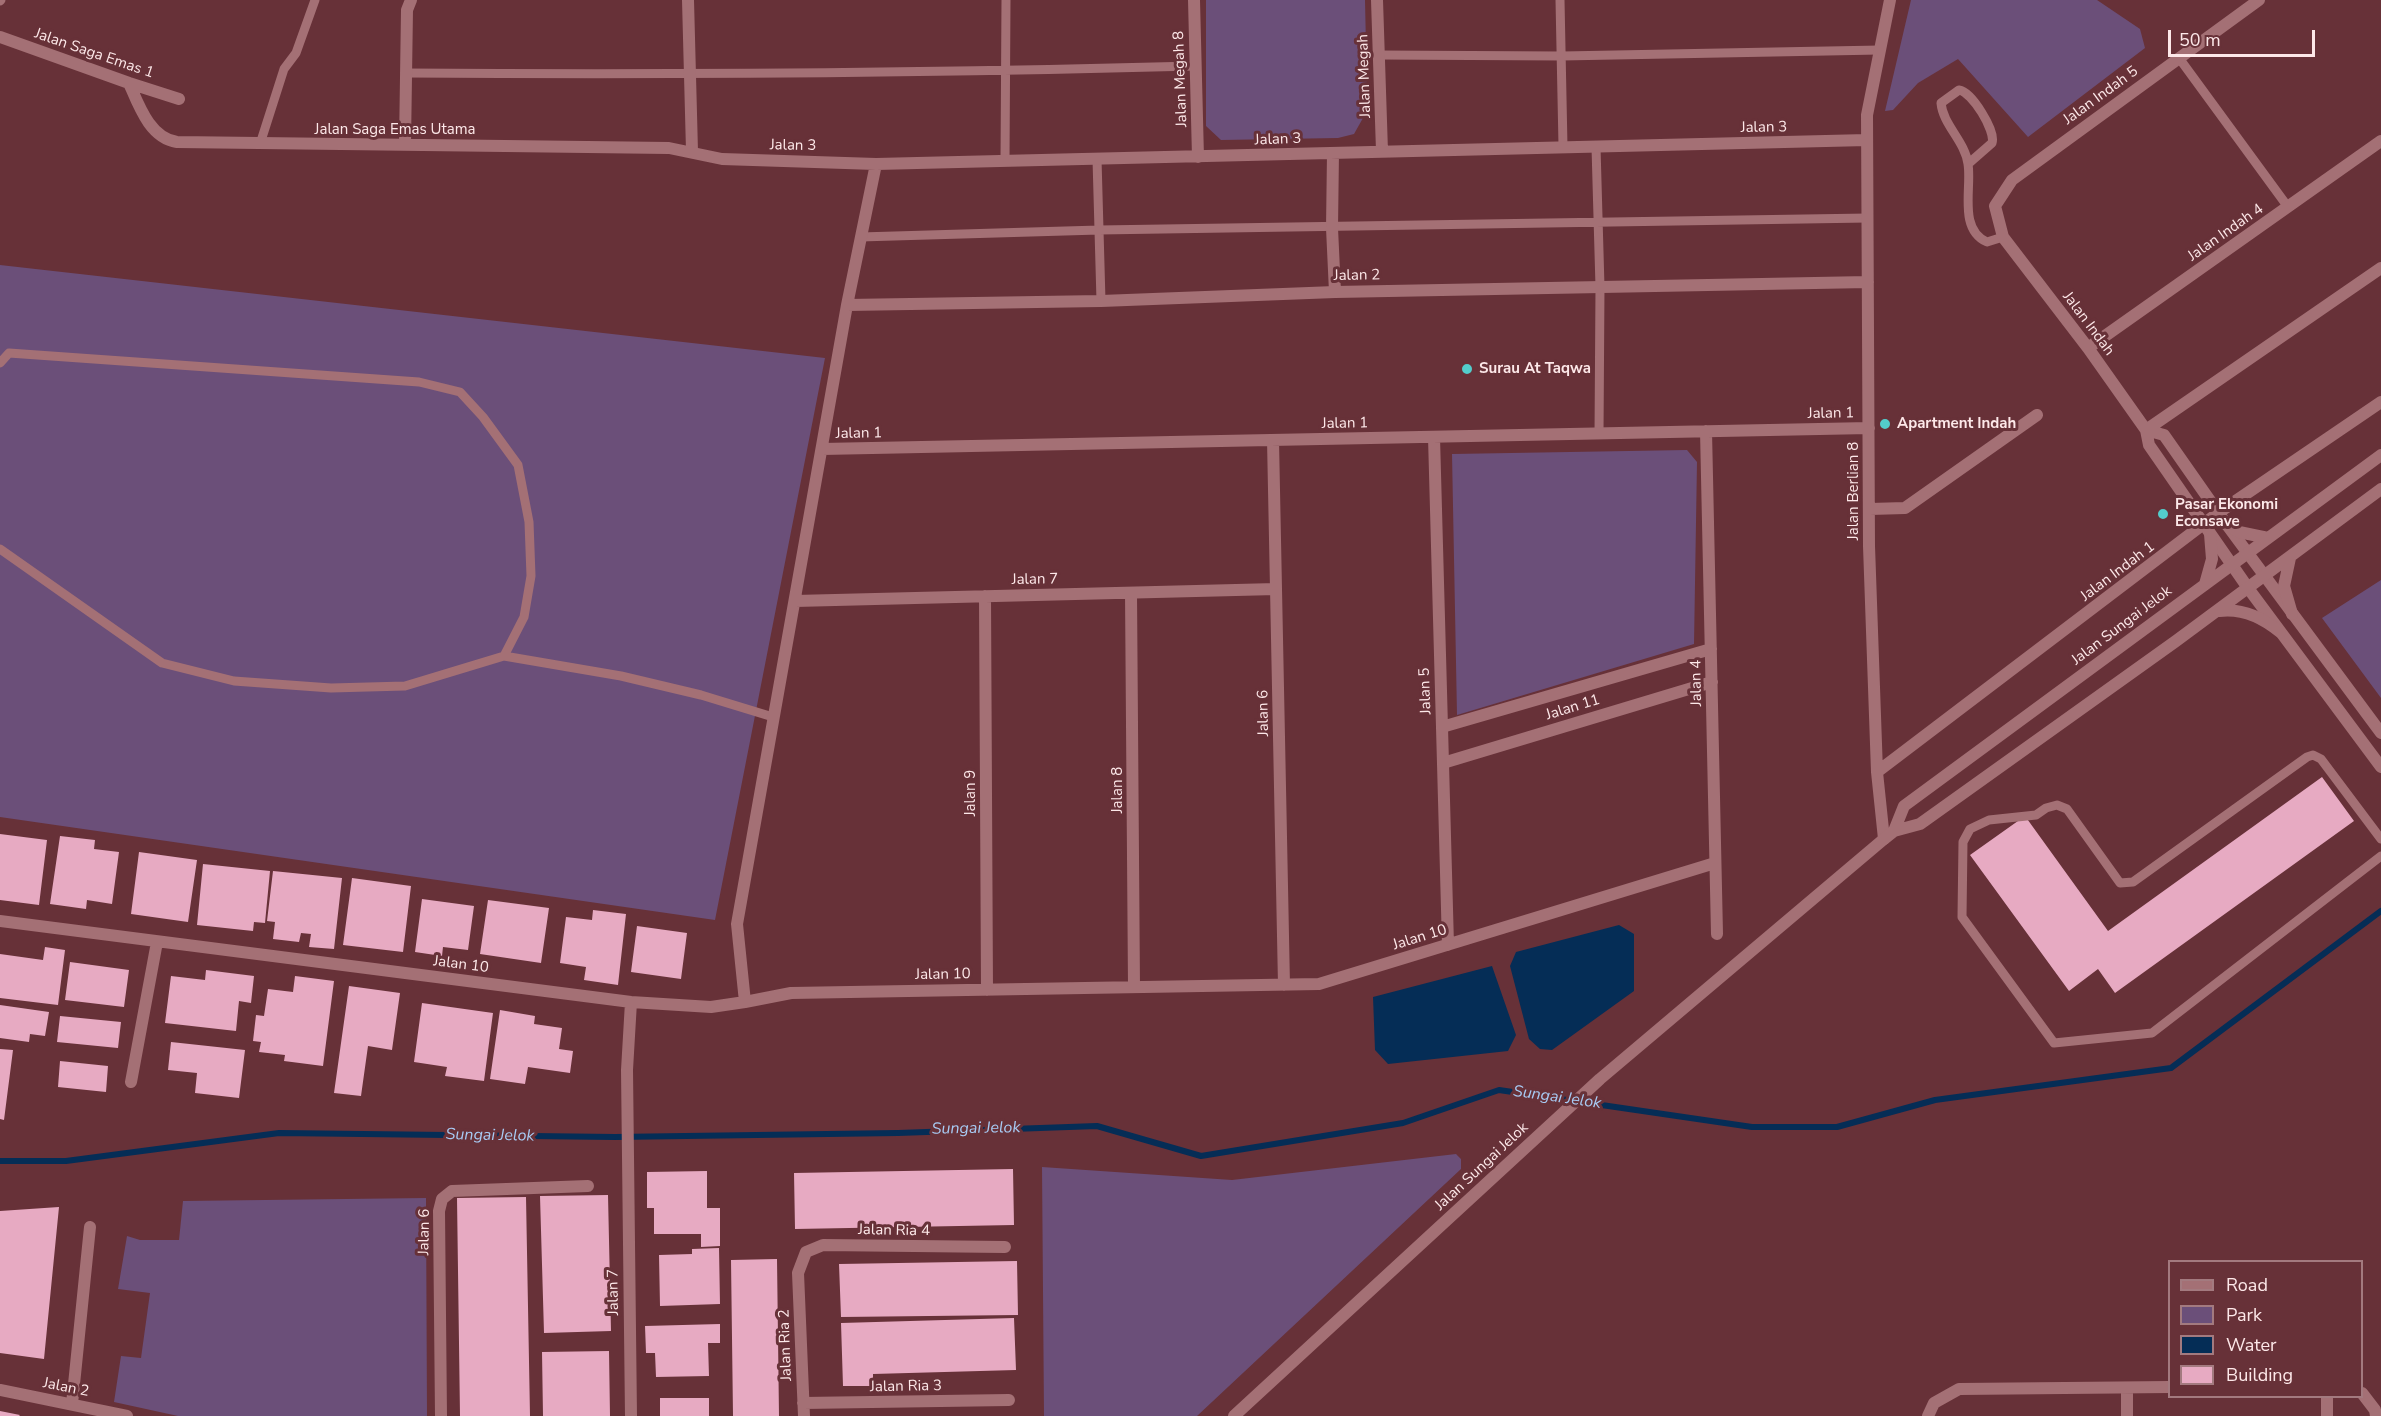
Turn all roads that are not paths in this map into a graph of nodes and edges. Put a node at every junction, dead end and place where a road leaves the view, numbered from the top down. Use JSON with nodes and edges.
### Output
{"nodes":[{"id":1,"x":315,"y":0,"type":"edge"},
{"id":2,"x":411,"y":0,"type":"edge"},
{"id":3,"x":688,"y":0,"type":"edge"},
{"id":4,"x":1006,"y":0,"type":"edge"},
{"id":5,"x":1194,"y":0,"type":"edge"},
{"id":6,"x":1377,"y":0,"type":"edge"},
{"id":7,"x":1560,"y":0,"type":"edge"},
{"id":8,"x":1890,"y":0,"type":"edge"},
{"id":9,"x":2251,"y":2,"type":"edge"},
{"id":10,"x":0,"y":38,"type":"edge"},
{"id":11,"x":1880,"y":50,"type":"junction"},
{"id":12,"x":1379,"y":55,"type":"junction"},
{"id":13,"x":1562,"y":56,"type":"junction"},
{"id":14,"x":2179,"y":58,"type":"junction"},
{"id":15,"x":1195,"y":66,"type":"junction"},
{"id":16,"x":1004,"y":72,"type":"junction"},
{"id":17,"x":405,"y":73,"type":"junction"},
{"id":18,"x":690,"y":75,"type":"junction"},
{"id":19,"x":129,"y":83,"type":"junction"},
{"id":20,"x":179,"y":99,"type":"dead end"},
{"id":21,"x":1867,"y":140,"type":"junction"},
{"id":22,"x":260,"y":144,"type":"junction"},
{"id":23,"x":405,"y":144,"type":"junction"},
{"id":24,"x":1563,"y":146,"type":"junction"},
{"id":25,"x":1596,"y":147,"type":"junction"},
{"id":26,"x":2379,"y":147,"type":"edge"},
{"id":27,"x":692,"y":151,"type":"junction"},
{"id":28,"x":1382,"y":151,"type":"junction"},
{"id":29,"x":1334,"y":153,"type":"junction"},
{"id":30,"x":1198,"y":157,"type":"junction"},
{"id":31,"x":1097,"y":159,"type":"junction"},
{"id":32,"x":1005,"y":161,"type":"junction"},
{"id":33,"x":876,"y":164,"type":"junction"},
{"id":34,"x":1968,"y":164,"type":"junction"},
{"id":35,"x":2288,"y":207,"type":"junction"},
{"id":36,"x":1868,"y":218,"type":"junction"},
{"id":37,"x":1598,"y":223,"type":"junction"},
{"id":38,"x":1332,"y":228,"type":"junction"},
{"id":39,"x":1099,"y":230,"type":"junction"},
{"id":40,"x":860,"y":237,"type":"junction"},
{"id":41,"x":2003,"y":237,"type":"junction"},
{"id":42,"x":2381,"y":268,"type":"edge"},
{"id":43,"x":1868,"y":282,"type":"junction"},
{"id":44,"x":1600,"y":287,"type":"junction"},
{"id":45,"x":1335,"y":291,"type":"junction"},
{"id":46,"x":1101,"y":301,"type":"junction"},
{"id":47,"x":847,"y":305,"type":"junction"},
{"id":48,"x":2088,"y":348,"type":"junction"},
{"id":49,"x":0,"y":363,"type":"edge"},
{"id":50,"x":2381,"y":402,"type":"edge"},
{"id":51,"x":2037,"y":415,"type":"dead end"},
{"id":52,"x":1869,"y":428,"type":"junction"},
{"id":53,"x":2146,"y":430,"type":"junction"},
{"id":54,"x":1706,"y":431,"type":"junction"},
{"id":55,"x":1599,"y":434,"type":"junction"},
{"id":56,"x":1434,"y":437,"type":"junction"},
{"id":57,"x":1273,"y":440,"type":"junction"},
{"id":58,"x":822,"y":449,"type":"junction"},
{"id":59,"x":2381,"y":455,"type":"edge"},
{"id":60,"x":2381,"y":489,"type":"edge"},
{"id":61,"x":1870,"y":509,"type":"junction"},
{"id":62,"x":2218,"y":513,"type":"junction"},
{"id":63,"x":2227,"y":525,"type":"junction"},
{"id":64,"x":2207,"y":530,"type":"junction"},
{"id":65,"x":2268,"y":537,"type":"junction"},
{"id":66,"x":0,"y":549,"type":"edge"},
{"id":67,"x":2247,"y":552,"type":"junction"},
{"id":68,"x":2290,"y":558,"type":"junction"},
{"id":69,"x":2231,"y":564,"type":"junction"},
{"id":70,"x":2264,"y":576,"type":"junction"},
{"id":71,"x":2205,"y":584,"type":"junction"},
{"id":72,"x":2248,"y":588,"type":"junction"},
{"id":73,"x":1276,"y":589,"type":"junction"},
{"id":74,"x":1131,"y":593,"type":"junction"},
{"id":75,"x":985,"y":596,"type":"junction"},
{"id":76,"x":795,"y":601,"type":"junction"},
{"id":77,"x":2216,"y":612,"type":"junction"},
{"id":78,"x":2292,"y":614,"type":"junction"},
{"id":79,"x":2280,"y":632,"type":"junction"},
{"id":80,"x":1711,"y":649,"type":"junction"},
{"id":81,"x":504,"y":656,"type":"junction"},
{"id":82,"x":2328,"y":662,"type":"junction"},
{"id":83,"x":2312,"y":674,"type":"junction"},
{"id":84,"x":1712,"y":682,"type":"junction"},
{"id":85,"x":773,"y":717,"type":"junction"},
{"id":86,"x":1442,"y":727,"type":"junction"},
{"id":87,"x":2381,"y":733,"type":"edge"},
{"id":88,"x":1443,"y":763,"type":"junction"},
{"id":89,"x":2381,"y":765,"type":"edge"},
{"id":90,"x":1877,"y":772,"type":"junction"},
{"id":91,"x":1889,"y":835,"type":"junction"},
{"id":92,"x":2381,"y":839,"type":"edge"},
{"id":93,"x":2381,"y":856,"type":"edge"},
{"id":94,"x":1715,"y":863,"type":"junction"},
{"id":95,"x":0,"y":921,"type":"edge"},
{"id":96,"x":1717,"y":934,"type":"dead end"},
{"id":97,"x":157,"y":942,"type":"junction"},
{"id":98,"x":1448,"y":945,"type":"junction"},
{"id":99,"x":1284,"y":985,"type":"junction"},
{"id":100,"x":1134,"y":987,"type":"junction"},
{"id":101,"x":987,"y":990,"type":"junction"},
{"id":102,"x":631,"y":1002,"type":"junction"},
{"id":103,"x":745,"y":1002,"type":"junction"},
{"id":104,"x":131,"y":1082,"type":"dead end"},
{"id":105,"x":588,"y":1186,"type":"dead end"},
{"id":106,"x":90,"y":1227,"type":"dead end"},
{"id":107,"x":1005,"y":1247,"type":"dead end"},
{"id":108,"x":798,"y":1273,"type":"joint"},
{"id":109,"x":2168,"y":1387,"type":"edge"},
{"id":110,"x":2127,"y":1388,"type":"junction"},
{"id":111,"x":0,"y":1390,"type":"edge"},
{"id":112,"x":2363,"y":1395,"type":"edge"},
{"id":113,"x":2327,"y":1398,"type":"edge"},
{"id":114,"x":1009,"y":1400,"type":"dead end"},
{"id":115,"x":72,"y":1404,"type":"junction"},
{"id":116,"x":804,"y":1410,"type":"edge"},
{"id":117,"x":127,"y":1416,"type":"edge"},
{"id":118,"x":441,"y":1416,"type":"edge"},
{"id":119,"x":631,"y":1416,"type":"edge"},
{"id":120,"x":1234,"y":1416,"type":"edge"},
{"id":121,"x":1928,"y":1416,"type":"edge"},
{"id":122,"x":2127,"y":1416,"type":"edge"},
{"id":123,"x":2327,"y":1416,"type":"edge"},
{"id":124,"x":2376,"y":1416,"type":"edge"}],
"edges":[{"from":1,"to":22,"type":"lane"},
{"from":2,"to":17,"type":"street"},
{"from":3,"to":18,"type":"street"},
{"from":4,"to":16,"type":"lane"},
{"from":5,"to":15,"type":"street","name":"Jalan Megah 8"},
{"from":6,"to":12,"type":"street","name":"Jalan Megah"},
{"from":7,"to":13,"type":"lane"},
{"from":8,"to":11,"type":"street","name":"Jalan Berlian 8"},
{"from":9,"to":14,"type":"street","name":"Jalan Indah 5"},
{"from":10,"to":19,"type":"street","name":"Jalan Saga Emas 1"},
{"from":11,"to":13,"type":"lane"},
{"from":11,"to":21,"type":"street","name":"Jalan Berlian 8"},
{"from":12,"to":13,"type":"lane"},
{"from":12,"to":28,"type":"street","name":"Jalan Megah"},
{"from":13,"to":24,"type":"lane"},
{"from":14,"to":35,"type":"lane"},
{"from":14,"to":41,"type":"street","name":"Jalan Indah 5"},
{"from":15,"to":16,"type":"lane"},
{"from":15,"to":30,"type":"street","name":"Jalan Megah 8"},
{"from":16,"to":18,"type":"lane"},
{"from":16,"to":32,"type":"lane"},
{"from":17,"to":18,"type":"lane"},
{"from":17,"to":23,"type":"street"},
{"from":18,"to":27,"type":"street"},
{"from":19,"to":20,"type":"street","name":"Jalan Saga Emas 1"},
{"from":19,"to":22,"type":"street","name":"Jalan Saga Emas Utama"},
{"from":21,"to":25,"type":"street","name":"Jalan 3"},
{"from":21,"to":36,"type":"street","name":"Jalan Berlian 8"},
{"from":22,"to":23,"type":"street","name":"Jalan Saga Emas Utama"},
{"from":23,"to":27,"type":"street","name":"Jalan Saga Emas Utama"},
{"from":24,"to":25,"type":"street","name":"Jalan 3"},
{"from":24,"to":28,"type":"street","name":"Jalan 3"},
{"from":25,"to":37,"type":"lane"},
{"from":26,"to":35,"type":"street","name":"Jalan Indah 4"},
{"from":27,"to":33,"type":"street","name":"Jalan 3"},
{"from":28,"to":29,"type":"street","name":"Jalan 3"},
{"from":29,"to":30,"type":"street","name":"Jalan 3"},
{"from":29,"to":38,"type":"street"},
{"from":30,"to":31,"type":"street","name":"Jalan 3"},
{"from":31,"to":32,"type":"street","name":"Jalan 3"},
{"from":31,"to":39,"type":"lane"},
{"from":32,"to":33,"type":"street","name":"Jalan 3"},
{"from":33,"to":40,"type":"street"},
{"from":34,"to":34,"type":"lane"},
{"from":34,"to":41,"type":"lane"},
{"from":35,"to":48,"type":"street","name":"Jalan Indah 4"},
{"from":36,"to":37,"type":"lane"},
{"from":36,"to":43,"type":"street","name":"Jalan Berlian 8"},
{"from":37,"to":38,"type":"lane"},
{"from":37,"to":44,"type":"lane"},
{"from":38,"to":39,"type":"lane"},
{"from":38,"to":45,"type":"street"},
{"from":39,"to":40,"type":"lane"},
{"from":39,"to":46,"type":"lane"},
{"from":40,"to":47,"type":"street"},
{"from":41,"to":48,"type":"street","name":"Jalan Indah"},
{"from":42,"to":53,"type":"street"},
{"from":43,"to":44,"type":"street","name":"Jalan 2"},
{"from":43,"to":52,"type":"street","name":"Jalan Berlian 8"},
{"from":44,"to":45,"type":"street","name":"Jalan 2"},
{"from":44,"to":55,"type":"lane"},
{"from":45,"to":46,"type":"street","name":"Jalan 2"},
{"from":46,"to":47,"type":"street","name":"Jalan 2"},
{"from":47,"to":58,"type":"street"},
{"from":48,"to":53,"type":"street","name":"Jalan Indah"},
{"from":49,"to":81,"type":"lane"},
{"from":50,"to":62,"type":"street","name":"Jalan Indah 1"},
{"from":51,"to":61,"type":"street"},
{"from":52,"to":54,"type":"street","name":"Jalan 1"},
{"from":52,"to":61,"type":"street","name":"Jalan Berlian 8"},
{"from":53,"to":62,"type":"street","name":"Jalan Indah"},
{"from":53,"to":64,"type":"street","name":"Jalan Indah"},
{"from":54,"to":55,"type":"street","name":"Jalan 1"},
{"from":54,"to":80,"type":"street","name":"Jalan 4"},
{"from":55,"to":56,"type":"street","name":"Jalan 1"},
{"from":56,"to":57,"type":"street","name":"Jalan 1"},
{"from":56,"to":86,"type":"street","name":"Jalan 5"},
{"from":57,"to":58,"type":"street","name":"Jalan 1"},
{"from":57,"to":73,"type":"street","name":"Jalan 6"},
{"from":58,"to":76,"type":"street"},
{"from":59,"to":65,"type":"street","name":"Jalan Sungai Jelok"},
{"from":60,"to":68,"type":"street","name":"Jalan Sungai Jelok"},
{"from":61,"to":90,"type":"street","name":"Jalan Berlian 8"},
{"from":62,"to":63,"type":"street","name":"Jalan Indah"},
{"from":62,"to":64,"type":"street","name":"Jalan Indah 1"},
{"from":63,"to":65,"type":"street"},
{"from":63,"to":67,"type":"street","name":"Jalan Indah"},
{"from":64,"to":69,"type":"street","name":"Jalan Indah"},
{"from":64,"to":71,"type":"street"},
{"from":64,"to":90,"type":"street","name":"Jalan Indah 1"},
{"from":65,"to":67,"type":"street","name":"Jalan Sungai Jelok"},
{"from":66,"to":81,"type":"lane"},
{"from":67,"to":69,"type":"street","name":"Jalan Sungai Jelok"},
{"from":67,"to":70,"type":"street","name":"Jalan Indah"},
{"from":68,"to":70,"type":"street","name":"Jalan Sungai Jelok"},
{"from":68,"to":78,"type":"street"},
{"from":69,"to":71,"type":"street","name":"Jalan Sungai Jelok"},
{"from":69,"to":72,"type":"street","name":"Jalan Indah"},
{"from":70,"to":72,"type":"street","name":"Jalan Sungai Jelok"},
{"from":70,"to":78,"type":"street","name":"Jalan Indah"},
{"from":71,"to":91,"type":"street","name":"Jalan Sungai Jelok"},
{"from":72,"to":77,"type":"street","name":"Jalan Sungai Jelok"},
{"from":72,"to":79,"type":"street","name":"Jalan Indah"},
{"from":73,"to":74,"type":"street","name":"Jalan 7"},
{"from":73,"to":99,"type":"street","name":"Jalan 6"},
{"from":74,"to":75,"type":"street","name":"Jalan 7"},
{"from":74,"to":100,"type":"street","name":"Jalan 8"},
{"from":75,"to":76,"type":"street","name":"Jalan 7"},
{"from":75,"to":101,"type":"street","name":"Jalan 9"},
{"from":76,"to":85,"type":"street"},
{"from":77,"to":79,"type":"street"},
{"from":77,"to":91,"type":"street","name":"Jalan Sungai Jelok"},
{"from":78,"to":82,"type":"street","name":"Jalan Indah"},
{"from":79,"to":83,"type":"street","name":"Jalan Indah"},
{"from":80,"to":84,"type":"street","name":"Jalan 4"},
{"from":80,"to":86,"type":"street","name":"Jalan 11"},
{"from":81,"to":85,"type":"lane"},
{"from":82,"to":83,"type":"street"},
{"from":82,"to":87,"type":"street","name":"Jalan Indah"},
{"from":83,"to":89,"type":"street","name":"Jalan Indah"},
{"from":84,"to":88,"type":"street","name":"Jalan 11"},
{"from":84,"to":94,"type":"street","name":"Jalan 4"},
{"from":85,"to":103,"type":"street"},
{"from":86,"to":88,"type":"street","name":"Jalan 5"},
{"from":88,"to":98,"type":"street","name":"Jalan 5"},
{"from":90,"to":91,"type":"street","name":"Jalan Berlian 8"},
{"from":91,"to":120,"type":"street","name":"Jalan Sungai Jelok"},
{"from":92,"to":93,"type":"lane"},
{"from":94,"to":96,"type":"street","name":"Jalan 4"},
{"from":94,"to":98,"type":"street","name":"Jalan 10"},
{"from":95,"to":97,"type":"street","name":"Jalan 10"},
{"from":97,"to":102,"type":"street","name":"Jalan 10"},
{"from":97,"to":104,"type":"street"},
{"from":98,"to":99,"type":"street","name":"Jalan 10"},
{"from":99,"to":100,"type":"street","name":"Jalan 10"},
{"from":100,"to":101,"type":"street","name":"Jalan 10"},
{"from":101,"to":103,"type":"street","name":"Jalan 10"},
{"from":102,"to":103,"type":"street","name":"Jalan 10"},
{"from":102,"to":119,"type":"street","name":"Jalan 7"},
{"from":105,"to":118,"type":"street","name":"Jalan 6"},
{"from":106,"to":115,"type":"street"},
{"from":107,"to":108,"type":"street","name":"Jalan Ria 4"},
{"from":108,"to":116,"type":"street","name":"Jalan Ria 2"},
{"from":109,"to":110,"type":"street"},
{"from":110,"to":121,"type":"street"},
{"from":110,"to":122,"type":"street"},
{"from":111,"to":115,"type":"street","name":"Jalan 2"},
{"from":112,"to":124,"type":"street"},
{"from":113,"to":123,"type":"street"},
{"from":114,"to":116,"type":"street","name":"Jalan Ria 3"},
{"from":115,"to":117,"type":"street","name":"Jalan 2"}]}
